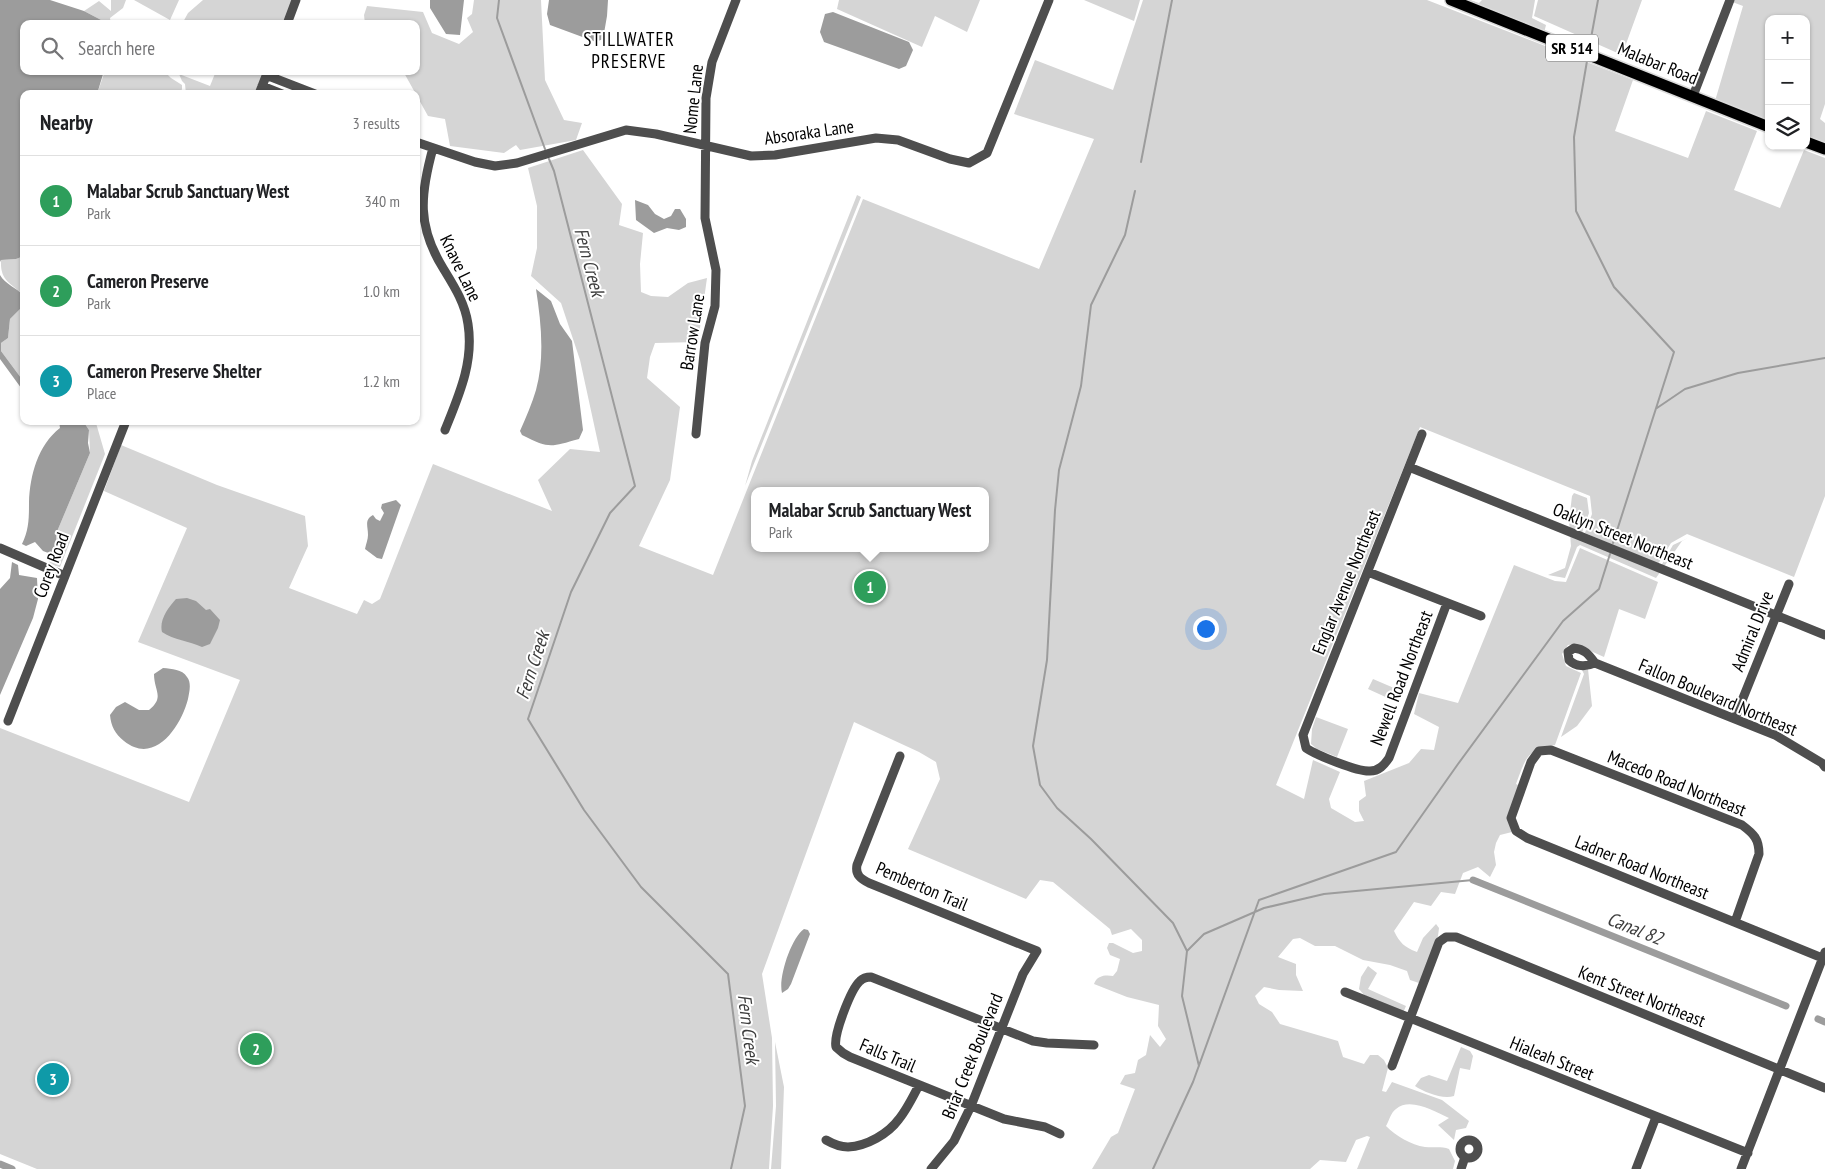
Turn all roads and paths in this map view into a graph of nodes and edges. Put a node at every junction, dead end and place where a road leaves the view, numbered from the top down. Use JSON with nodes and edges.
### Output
{"nodes":[{"id":1,"x":296,"y":0,"type":"edge"},
{"id":2,"x":736,"y":0,"type":"edge"},
{"id":3,"x":1049,"y":0,"type":"edge"},
{"id":4,"x":1451,"y":0,"type":"edge"},
{"id":5,"x":1730,"y":0,"type":"edge"},
{"id":6,"x":288,"y":20,"type":"edge"},
{"id":7,"x":266,"y":75,"type":"edge"},
{"id":8,"x":272,"y":75,"type":"edge"},
{"id":9,"x":261,"y":90,"type":"edge"},
{"id":10,"x":305,"y":90,"type":"edge"},
{"id":11,"x":1693,"y":96,"type":"junction"},
{"id":12,"x":1765,"y":125,"type":"edge"},
{"id":13,"x":420,"y":144,"type":"edge"},
{"id":14,"x":1810,"y":144,"type":"edge"},
{"id":15,"x":705,"y":145,"type":"junction"},
{"id":16,"x":432,"y":148,"type":"junction"},
{"id":17,"x":1825,"y":150,"type":"edge"},
{"id":18,"x":124,"y":425,"type":"edge"},
{"id":19,"x":445,"y":430,"type":"dead end"},
{"id":20,"x":696,"y":434,"type":"dead end"},
{"id":21,"x":1422,"y":434,"type":"dead end"},
{"id":22,"x":1409,"y":467,"type":"junction"},
{"id":23,"x":0,"y":548,"type":"edge"},
{"id":24,"x":1368,"y":572,"type":"junction"},
{"id":25,"x":65,"y":576,"type":"junction"},
{"id":26,"x":1789,"y":584,"type":"dead end"},
{"id":27,"x":1447,"y":603,"type":"junction"},
{"id":28,"x":1776,"y":615,"type":"junction"},
{"id":29,"x":1481,"y":616,"type":"dead end"},
{"id":30,"x":1825,"y":635,"type":"edge"},
{"id":31,"x":1595,"y":663,"type":"dead end"},
{"id":32,"x":1735,"y":718,"type":"junction"},
{"id":33,"x":8,"y":722,"type":"dead end"},
{"id":34,"x":1304,"y":743,"type":"joint"},
{"id":35,"x":900,"y":756,"type":"dead end"},
{"id":36,"x":1531,"y":762,"type":"joint"},
{"id":37,"x":1825,"y":767,"type":"edge"},
{"id":38,"x":1735,"y":922,"type":"junction"},
{"id":39,"x":1037,"y":951,"type":"joint"},
{"id":40,"x":1824,"y":957,"type":"edge"},
{"id":41,"x":1344,"y":992,"type":"dead end"},
{"id":42,"x":1410,"y":1018,"type":"junction"},
{"id":43,"x":1001,"y":1029,"type":"junction"},
{"id":44,"x":1094,"y":1045,"type":"dead end"},
{"id":45,"x":1392,"y":1066,"type":"dead end"},
{"id":46,"x":1779,"y":1069,"type":"junction"},
{"id":47,"x":919,"y":1085,"type":"junction"},
{"id":48,"x":1825,"y":1088,"type":"edge"},
{"id":49,"x":971,"y":1106,"type":"junction"},
{"id":50,"x":1656,"y":1117,"type":"junction"},
{"id":51,"x":1060,"y":1134,"type":"dead end"},
{"id":52,"x":826,"y":1140,"type":"dead end"},
{"id":53,"x":1748,"y":1153,"type":"junction"},
{"id":54,"x":1465,"y":1157,"type":"dead end"},
{"id":55,"x":931,"y":1169,"type":"edge"},
{"id":56,"x":1461,"y":1169,"type":"edge"},
{"id":57,"x":1636,"y":1169,"type":"edge"},
{"id":58,"x":1741,"y":1169,"type":"edge"}],
"edges":[{"from":1,"to":6,"type":"street"},
{"from":2,"to":15,"type":"street","name":"Nome Lane"},
{"from":3,"to":15,"type":"street","name":"Absoraka Lane"},
{"from":4,"to":11,"type":"main road","name":"Malabar Road","number":"SR 514"},
{"from":5,"to":11,"type":"street"},
{"from":7,"to":9,"type":"street"},
{"from":8,"to":10,"type":"street"},
{"from":11,"to":12,"type":"main road","name":"Malabar Road","number":"SR 514"},
{"from":13,"to":16,"type":"street","name":"Absoraka Lane"},
{"from":14,"to":17,"type":"main road"},
{"from":15,"to":16,"type":"street","name":"Absoraka Lane"},
{"from":15,"to":20,"type":"street","name":"Barrow Lane"},
{"from":16,"to":19,"type":"street","name":"Knave Lane"},
{"from":18,"to":25,"type":"street","name":"Corey Road"},
{"from":21,"to":22,"type":"street","name":"Englar Avenue Northeast"},
{"from":22,"to":24,"type":"street","name":"Englar Avenue Northeast"},
{"from":22,"to":28,"type":"street","name":"Oaklyn Street Northeast"},
{"from":23,"to":25,"type":"street"},
{"from":24,"to":27,"type":"street"},
{"from":24,"to":34,"type":"street","name":"Englar Avenue Northeast"},
{"from":25,"to":33,"type":"street","name":"Corey Road"},
{"from":26,"to":28,"type":"street","name":"Admiral Drive"},
{"from":27,"to":29,"type":"street"},
{"from":27,"to":34,"type":"street","name":"Newell Road Northeast"},
{"from":28,"to":30,"type":"street","name":"Oaklyn Street Northeast"},
{"from":28,"to":32,"type":"street","name":"Admiral Drive"},
{"from":31,"to":32,"type":"street","name":"Fallon Boulevard Northeast"},
{"from":32,"to":37,"type":"street","name":"Fallon Boulevard Northeast"},
{"from":35,"to":39,"type":"street","name":"Pemberton Trail"},
{"from":36,"to":38,"type":"street","name":"Ladner Road Northeast"},
{"from":36,"to":38,"type":"street","name":"Macedo Road Northeast"},
{"from":38,"to":40,"type":"street","name":"Ladner Road Northeast"},
{"from":39,"to":43,"type":"street","name":"Briar Creek Boulevard"},
{"from":40,"to":46,"type":"street"},
{"from":41,"to":42,"type":"street","name":"Hialeah Street"},
{"from":42,"to":45,"type":"street"},
{"from":42,"to":46,"type":"street","name":"Kent Street Northeast"},
{"from":42,"to":50,"type":"street","name":"Hialeah Street"},
{"from":43,"to":44,"type":"street"},
{"from":43,"to":47,"type":"street","name":"Falls Trail"},
{"from":43,"to":49,"type":"street","name":"Briar Creek Boulevard"},
{"from":46,"to":48,"type":"street","name":"Kent Street Northeast"},
{"from":46,"to":53,"type":"street"},
{"from":47,"to":49,"type":"street","name":"Falls Trail"},
{"from":47,"to":52,"type":"street"},
{"from":49,"to":51,"type":"street","name":"Falls Trail"},
{"from":49,"to":55,"type":"street","name":"Briar Creek Boulevard"},
{"from":50,"to":53,"type":"street","name":"Hialeah Street"},
{"from":50,"to":57,"type":"street"},
{"from":53,"to":58,"type":"street"},
{"from":54,"to":56,"type":"street"}]}
